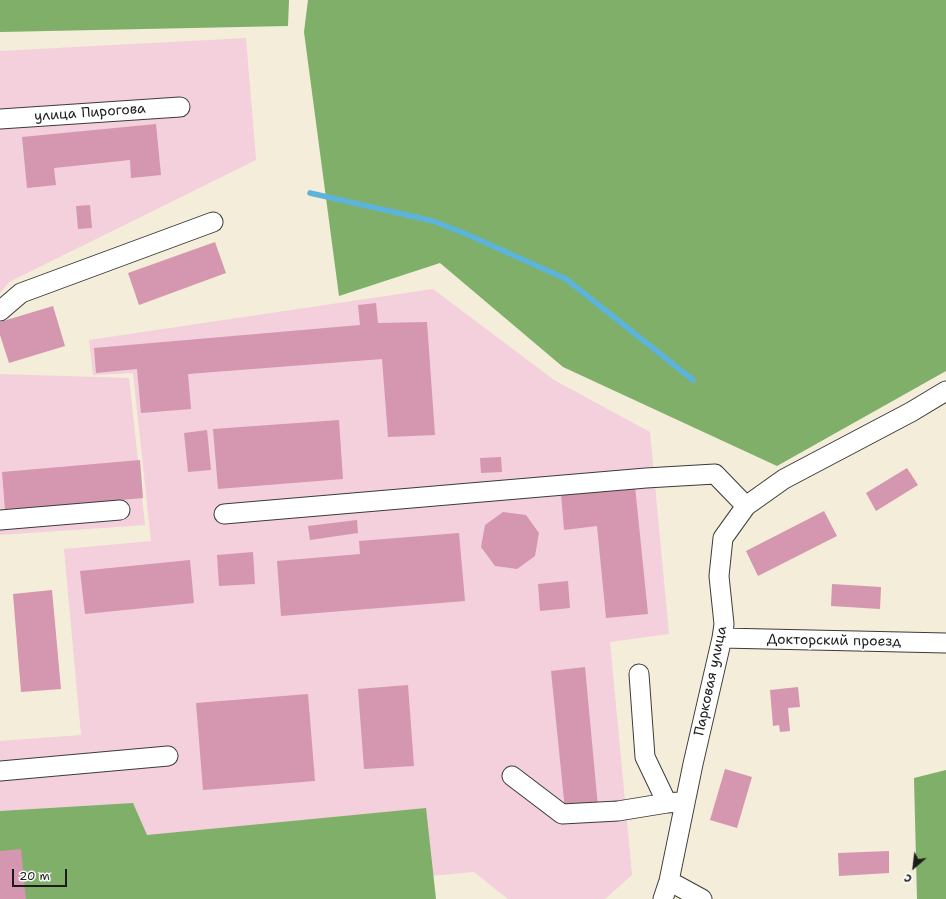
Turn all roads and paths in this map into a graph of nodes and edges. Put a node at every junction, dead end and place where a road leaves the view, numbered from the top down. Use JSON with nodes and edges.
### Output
{"nodes":[{"id":1,"x":180,"y":107,"type":"dead end"},
{"id":2,"x":0,"y":119,"type":"edge"},
{"id":3,"x":213,"y":222,"type":"dead end"},
{"id":4,"x":0,"y":311,"type":"edge"},
{"id":5,"x":946,"y":391,"type":"edge"},
{"id":6,"x":746,"y":506,"type":"junction"},
{"id":7,"x":120,"y":510,"type":"dead end"},
{"id":8,"x":224,"y":514,"type":"dead end"},
{"id":9,"x":0,"y":520,"type":"edge"},
{"id":10,"x":722,"y":638,"type":"junction"},
{"id":11,"x":946,"y":643,"type":"edge"},
{"id":12,"x":639,"y":674,"type":"dead end"},
{"id":13,"x":168,"y":756,"type":"dead end"},
{"id":14,"x":0,"y":771,"type":"edge"},
{"id":15,"x":512,"y":776,"type":"dead end"},
{"id":16,"x":676,"y":802,"type":"junction"},
{"id":17,"x":668,"y":880,"type":"junction"},
{"id":18,"x":664,"y":899,"type":"edge"},
{"id":19,"x":702,"y":899,"type":"edge"}],
"edges":[{"from":1,"to":2,"type":"street","name":"улица Пирогова"},
{"from":3,"to":4,"type":"street"},
{"from":5,"to":6,"type":"street","name":"Парковая улица"},
{"from":6,"to":8,"type":"street"},
{"from":6,"to":10,"type":"street","name":"Парковая улица"},
{"from":7,"to":9,"type":"street"},
{"from":10,"to":11,"type":"street","name":"Докторский проезд"},
{"from":10,"to":16,"type":"street","name":"Парковая улица"},
{"from":12,"to":16,"type":"street"},
{"from":13,"to":14,"type":"street"},
{"from":15,"to":16,"type":"street"},
{"from":16,"to":17,"type":"street","name":"Парковая улица"},
{"from":17,"to":18,"type":"street","name":"Парковая улица"},
{"from":17,"to":19,"type":"street"}]}
